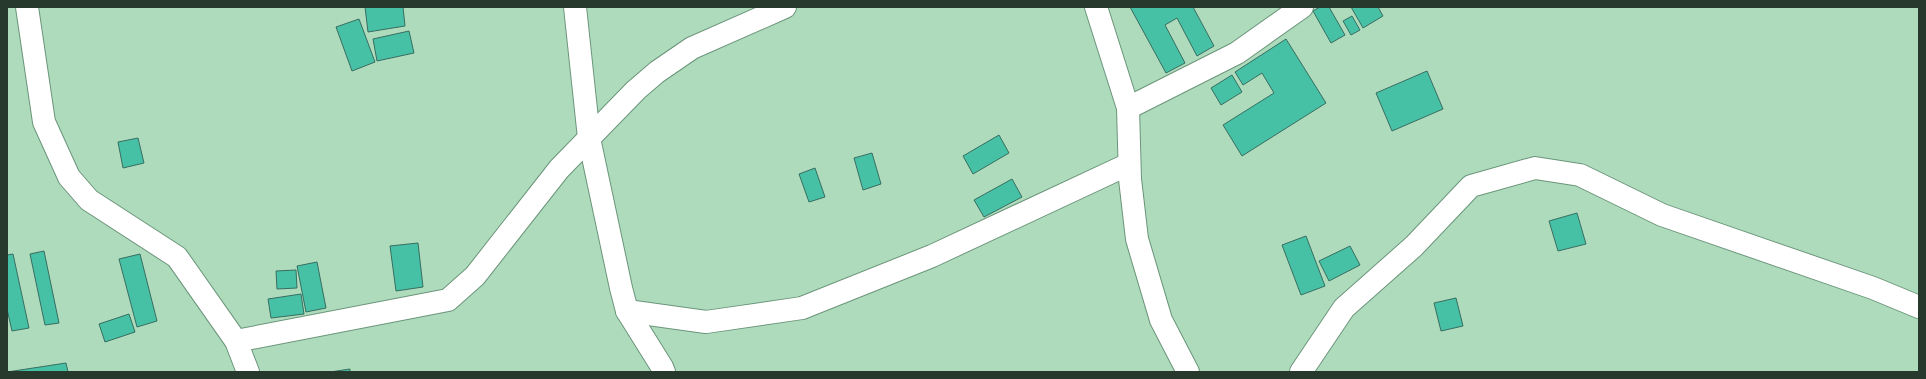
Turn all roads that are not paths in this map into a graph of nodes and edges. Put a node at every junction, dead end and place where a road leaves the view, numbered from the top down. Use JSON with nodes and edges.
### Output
{"nodes":[{"id":1,"x":27,"y":7,"type":"edge"},
{"id":2,"x":575,"y":7,"type":"edge"},
{"id":3,"x":785,"y":7,"type":"edge"},
{"id":4,"x":1096,"y":7,"type":"edge"},
{"id":5,"x":1300,"y":8,"type":"edge"},
{"id":6,"x":1128,"y":108,"type":"junction"},
{"id":7,"x":589,"y":138,"type":"junction"},
{"id":8,"x":1130,"y":164,"type":"junction"},
{"id":9,"x":1919,"y":307,"type":"edge"},
{"id":10,"x":626,"y":311,"type":"junction"},
{"id":11,"x":236,"y":341,"type":"junction"},
{"id":12,"x":248,"y":372,"type":"edge"},
{"id":13,"x":664,"y":372,"type":"edge"},
{"id":14,"x":1188,"y":372,"type":"edge"},
{"id":15,"x":1301,"y":372,"type":"edge"}],
"edges":[{"from":1,"to":11,"type":"street"},
{"from":2,"to":7,"type":"street"},
{"from":3,"to":7,"type":"street"},
{"from":4,"to":6,"type":"street"},
{"from":5,"to":6,"type":"street"},
{"from":6,"to":8,"type":"street"},
{"from":7,"to":10,"type":"street"},
{"from":7,"to":11,"type":"street"},
{"from":8,"to":10,"type":"street"},
{"from":8,"to":14,"type":"street"},
{"from":9,"to":15,"type":"street"},
{"from":10,"to":13,"type":"street"},
{"from":11,"to":12,"type":"street"}]}
